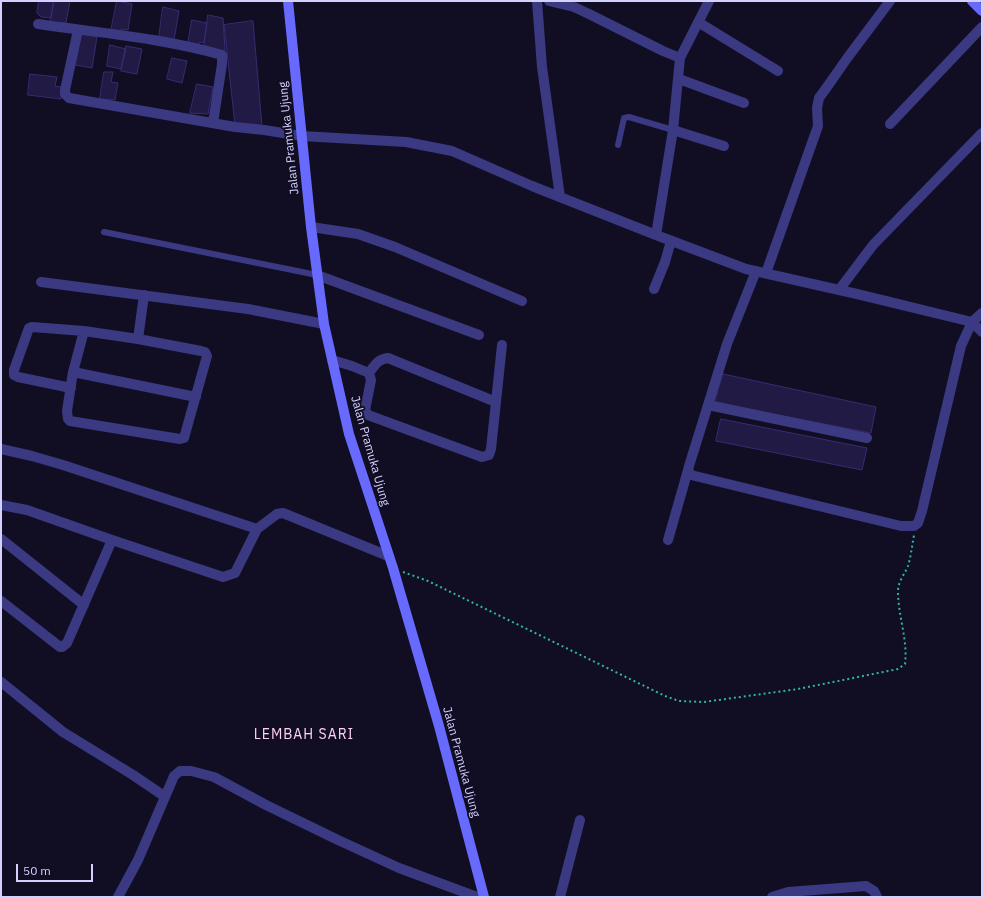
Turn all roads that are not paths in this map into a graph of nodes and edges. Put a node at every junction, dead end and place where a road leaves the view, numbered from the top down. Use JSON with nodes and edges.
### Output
{"nodes":[{"id":1,"x":288,"y":1,"type":"edge"},
{"id":2,"x":537,"y":1,"type":"edge"},
{"id":3,"x":549,"y":1,"type":"edge"},
{"id":4,"x":709,"y":1,"type":"edge"},
{"id":5,"x":890,"y":1,"type":"edge"},
{"id":6,"x":972,"y":1,"type":"edge"},
{"id":7,"x":982,"y":11,"type":"edge"},
{"id":8,"x":698,"y":22,"type":"junction"},
{"id":9,"x":38,"y":24,"type":"dead end"},
{"id":10,"x":982,"y":27,"type":"edge"},
{"id":11,"x":78,"y":30,"type":"junction"},
{"id":12,"x":680,"y":58,"type":"junction"},
{"id":13,"x":778,"y":71,"type":"dead end"},
{"id":14,"x":679,"y":79,"type":"junction"},
{"id":15,"x":744,"y":103,"type":"dead end"},
{"id":16,"x":214,"y":123,"type":"junction"},
{"id":17,"x":890,"y":124,"type":"dead end"},
{"id":18,"x":673,"y":130,"type":"junction"},
{"id":19,"x":982,"y":133,"type":"edge"},
{"id":20,"x":302,"y":136,"type":"junction"},
{"id":21,"x":618,"y":145,"type":"dead end"},
{"id":22,"x":724,"y":146,"type":"dead end"},
{"id":23,"x":560,"y":197,"type":"junction"},
{"id":24,"x":311,"y":227,"type":"junction"},
{"id":25,"x":104,"y":232,"type":"dead end"},
{"id":26,"x":656,"y":235,"type":"junction"},
{"id":27,"x":671,"y":241,"type":"junction"},
{"id":28,"x":761,"y":272,"type":"junction"},
{"id":29,"x":317,"y":275,"type":"junction"},
{"id":30,"x":41,"y":282,"type":"dead end"},
{"id":31,"x":654,"y":289,"type":"dead end"},
{"id":32,"x":839,"y":290,"type":"junction"},
{"id":33,"x":144,"y":295,"type":"junction"},
{"id":34,"x":522,"y":301,"type":"dead end"},
{"id":35,"x":982,"y":313,"type":"edge"},
{"id":36,"x":972,"y":322,"type":"junction"},
{"id":37,"x":324,"y":324,"type":"junction"},
{"id":38,"x":84,"y":331,"type":"junction"},
{"id":39,"x":982,"y":332,"type":"edge"},
{"id":40,"x":478,"y":335,"type":"dead end"},
{"id":41,"x":138,"y":339,"type":"junction"},
{"id":42,"x":502,"y":345,"type":"dead end"},
{"id":43,"x":332,"y":360,"type":"junction"},
{"id":44,"x":73,"y":372,"type":"junction"},
{"id":45,"x":369,"y":373,"type":"junction"},
{"id":46,"x":71,"y":388,"type":"junction"},
{"id":47,"x":196,"y":397,"type":"junction"},
{"id":48,"x":496,"y":402,"type":"junction"},
{"id":49,"x":708,"y":405,"type":"junction"},
{"id":50,"x":867,"y":438,"type":"dead end"},
{"id":51,"x":1,"y":449,"type":"edge"},
{"id":52,"x":688,"y":470,"type":"junction"},
{"id":53,"x":1,"y":505,"type":"edge"},
{"id":54,"x":257,"y":529,"type":"junction"},
{"id":55,"x":1,"y":540,"type":"edge"},
{"id":56,"x":112,"y":540,"type":"junction"},
{"id":57,"x":668,"y":540,"type":"dead end"},
{"id":58,"x":388,"y":556,"type":"junction"},
{"id":59,"x":1,"y":601,"type":"edge"},
{"id":60,"x":84,"y":605,"type":"junction"},
{"id":61,"x":1,"y":682,"type":"edge"},
{"id":62,"x":164,"y":796,"type":"junction"},
{"id":63,"x":580,"y":820,"type":"dead end"},
{"id":64,"x":118,"y":897,"type":"edge"},
{"id":65,"x":477,"y":897,"type":"edge"},
{"id":66,"x":484,"y":897,"type":"edge"},
{"id":67,"x":560,"y":897,"type":"edge"},
{"id":68,"x":772,"y":897,"type":"edge"},
{"id":69,"x":877,"y":897,"type":"edge"}],
"edges":[{"from":1,"to":20,"type":"street","name":"Jalan Pramuka Ujung"},
{"from":2,"to":23,"type":"street"},
{"from":3,"to":12,"type":"street"},
{"from":4,"to":8,"type":"street"},
{"from":5,"to":28,"type":"street"},
{"from":6,"to":7,"type":"street"},
{"from":8,"to":12,"type":"street"},
{"from":8,"to":13,"type":"street"},
{"from":9,"to":11,"type":"street"},
{"from":10,"to":17,"type":"street"},
{"from":11,"to":16,"type":"street"},
{"from":11,"to":16,"type":"street"},
{"from":12,"to":14,"type":"street"},
{"from":14,"to":15,"type":"street"},
{"from":14,"to":18,"type":"street"},
{"from":16,"to":20,"type":"street"},
{"from":18,"to":21,"type":"lane"},
{"from":18,"to":22,"type":"street"},
{"from":18,"to":26,"type":"street"},
{"from":19,"to":32,"type":"street"},
{"from":20,"to":23,"type":"street"},
{"from":20,"to":24,"type":"street","name":"Jalan Pramuka Ujung"},
{"from":23,"to":26,"type":"street"},
{"from":24,"to":29,"type":"street","name":"Jalan Pramuka Ujung"},
{"from":24,"to":34,"type":"street"},
{"from":25,"to":29,"type":"lane"},
{"from":26,"to":27,"type":"street"},
{"from":27,"to":28,"type":"street"},
{"from":27,"to":31,"type":"street"},
{"from":28,"to":32,"type":"street"},
{"from":28,"to":49,"type":"street"},
{"from":29,"to":37,"type":"street","name":"Jalan Pramuka Ujung"},
{"from":29,"to":40,"type":"street"},
{"from":30,"to":33,"type":"street"},
{"from":32,"to":36,"type":"street"},
{"from":33,"to":37,"type":"street"},
{"from":33,"to":41,"type":"street"},
{"from":35,"to":36,"type":"street"},
{"from":36,"to":39,"type":"street"},
{"from":36,"to":52,"type":"street"},
{"from":37,"to":43,"type":"street","name":"Jalan Pramuka Ujung"},
{"from":38,"to":41,"type":"street"},
{"from":38,"to":44,"type":"street"},
{"from":38,"to":46,"type":"street"},
{"from":41,"to":47,"type":"street"},
{"from":42,"to":48,"type":"street"},
{"from":43,"to":45,"type":"street"},
{"from":43,"to":58,"type":"street","name":"Jalan Pramuka Ujung"},
{"from":44,"to":46,"type":"street"},
{"from":44,"to":47,"type":"street"},
{"from":45,"to":48,"type":"street"},
{"from":45,"to":48,"type":"street"},
{"from":46,"to":47,"type":"street"},
{"from":49,"to":50,"type":"street"},
{"from":49,"to":52,"type":"street"},
{"from":51,"to":54,"type":"street"},
{"from":52,"to":57,"type":"street"},
{"from":53,"to":56,"type":"street"},
{"from":54,"to":56,"type":"street"},
{"from":54,"to":58,"type":"street"},
{"from":55,"to":60,"type":"street"},
{"from":56,"to":60,"type":"street"},
{"from":58,"to":66,"type":"street","name":"Jalan Pramuka Ujung"},
{"from":59,"to":60,"type":"street"},
{"from":61,"to":62,"type":"street"},
{"from":62,"to":64,"type":"street"},
{"from":62,"to":65,"type":"street"},
{"from":63,"to":67,"type":"street"},
{"from":68,"to":69,"type":"street"}]}
